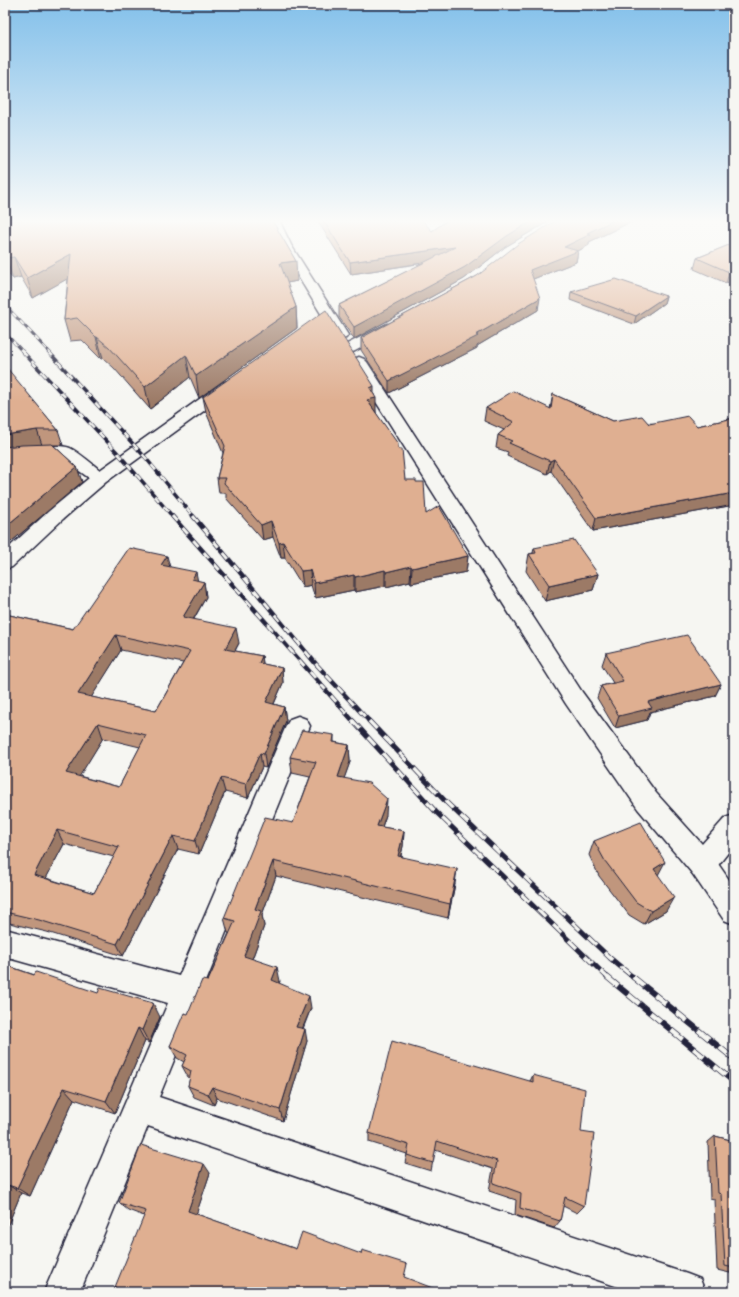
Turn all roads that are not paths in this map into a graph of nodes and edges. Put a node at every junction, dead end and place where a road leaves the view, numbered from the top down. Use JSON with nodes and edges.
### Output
{"nodes":[{"id":1,"x":303,"y":281,"type":"edge"},
{"id":2,"x":397,"y":323,"type":"edge"},
{"id":3,"x":350,"y":348,"type":"junction"},
{"id":4,"x":240,"y":378,"type":"edge"},
{"id":5,"x":5,"y":457,"type":"edge"},
{"id":6,"x":100,"y":478,"type":"junction"},
{"id":7,"x":5,"y":562,"type":"edge"},
{"id":8,"x":298,"y":726,"type":"dead end"},
{"id":9,"x":734,"y":826,"type":"edge"},
{"id":10,"x":702,"y":864,"type":"junction"},
{"id":11,"x":734,"y":911,"type":"edge"},
{"id":12,"x":5,"y":944,"type":"edge"},
{"id":13,"x":187,"y":993,"type":"junction"},
{"id":14,"x":140,"y":1107,"type":"junction"},
{"id":15,"x":62,"y":1292,"type":"edge"},
{"id":16,"x":687,"y":1292,"type":"edge"}],
"edges":[{"from":1,"to":3,"type":"street"},
{"from":2,"to":3,"type":"street"},
{"from":3,"to":10,"type":"street"},
{"from":4,"to":6,"type":"street"},
{"from":5,"to":6,"type":"street"},
{"from":6,"to":7,"type":"street"},
{"from":8,"to":13,"type":"street"},
{"from":9,"to":10,"type":"street"},
{"from":10,"to":11,"type":"street"},
{"from":12,"to":13,"type":"street"},
{"from":13,"to":14,"type":"street"},
{"from":14,"to":15,"type":"street"},
{"from":14,"to":16,"type":"street"}]}
